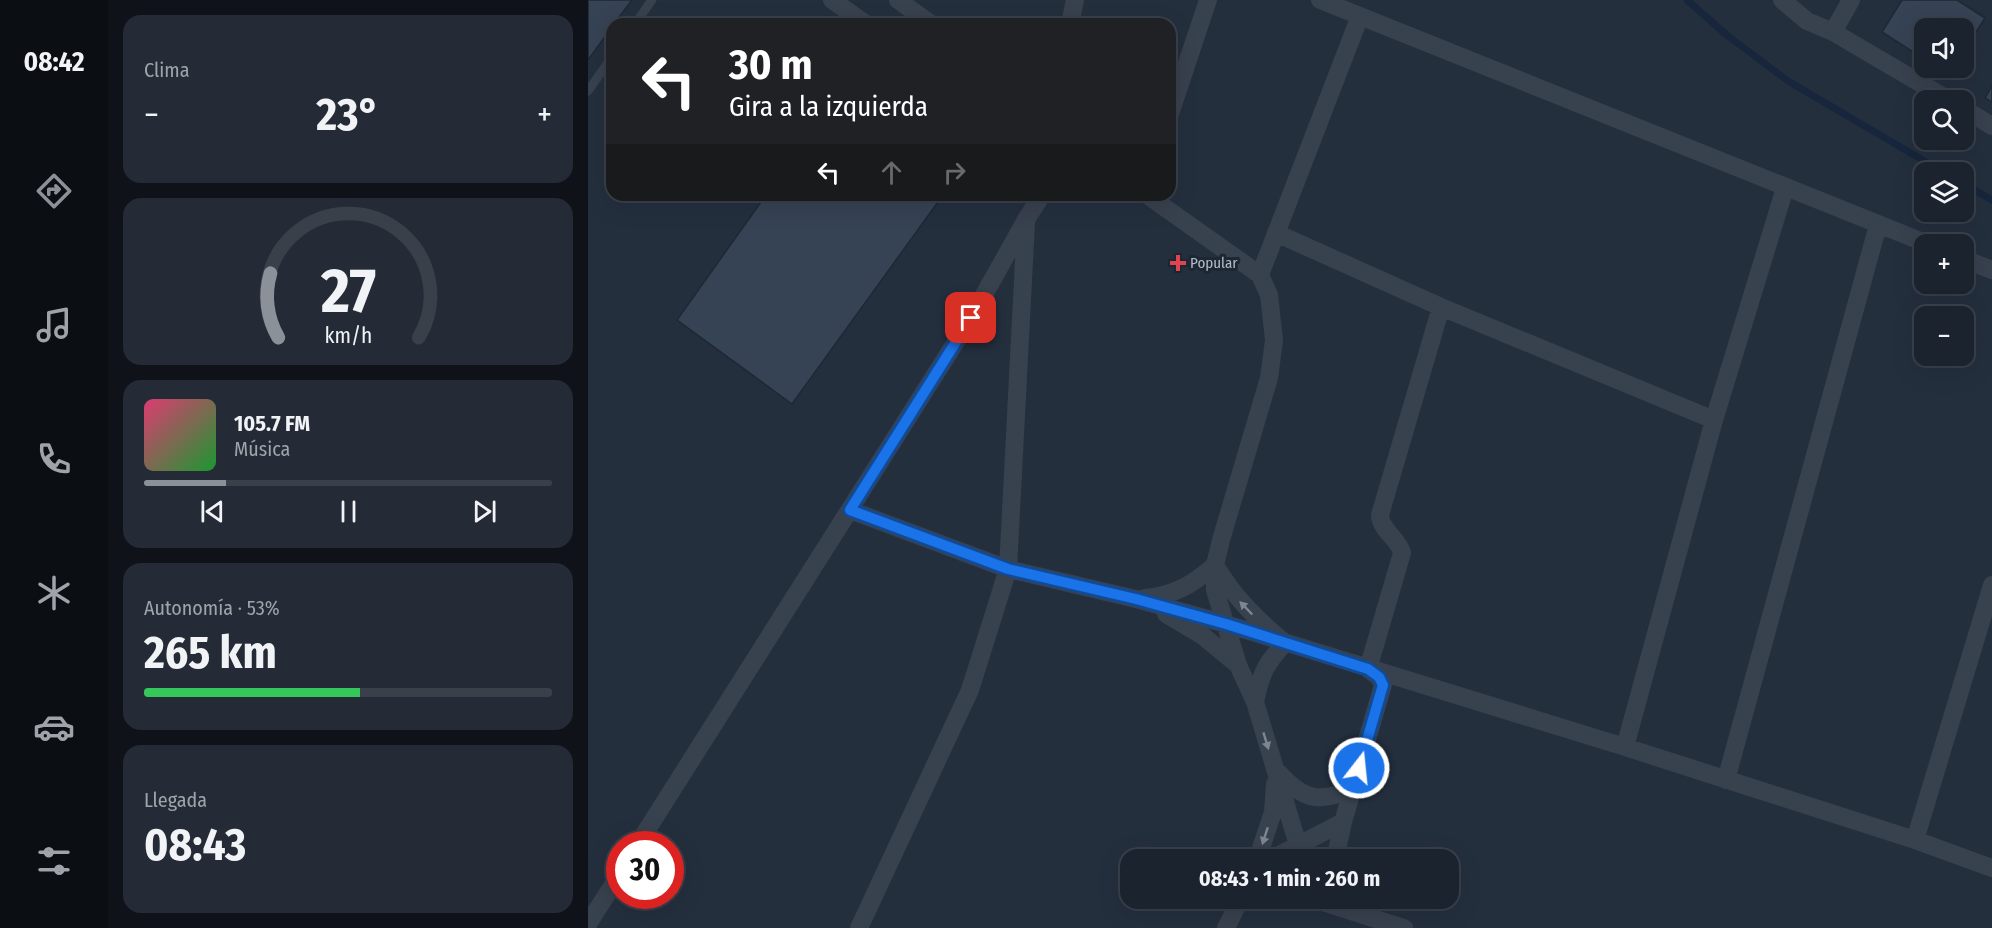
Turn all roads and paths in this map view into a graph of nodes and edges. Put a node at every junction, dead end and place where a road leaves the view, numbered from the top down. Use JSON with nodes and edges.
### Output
{"nodes":[{"id":1,"x":652,"y":0,"type":"edge"},
{"id":2,"x":832,"y":0,"type":"edge"},
{"id":3,"x":898,"y":0,"type":"edge"},
{"id":4,"x":1075,"y":0,"type":"edge"},
{"id":5,"x":1208,"y":0,"type":"edge"},
{"id":6,"x":1320,"y":0,"type":"edge"},
{"id":7,"x":1782,"y":0,"type":"edge"},
{"id":8,"x":1851,"y":0,"type":"edge"},
{"id":9,"x":1360,"y":16,"type":"junction"},
{"id":10,"x":639,"y":18,"type":"edge"},
{"id":11,"x":858,"y":18,"type":"edge"},
{"id":12,"x":923,"y":18,"type":"edge"},
{"id":13,"x":1071,"y":18,"type":"edge"},
{"id":14,"x":1833,"y":32,"type":"junction"},
{"id":15,"x":606,"y":66,"type":"edge"},
{"id":16,"x":1932,"y":90,"type":"edge"},
{"id":17,"x":588,"y":91,"type":"edge"},
{"id":18,"x":1176,"y":96,"type":"edge"},
{"id":19,"x":1974,"y":115,"type":"edge"},
{"id":20,"x":1992,"y":126,"type":"edge"},
{"id":21,"x":1785,"y":188,"type":"junction"},
{"id":22,"x":1038,"y":201,"type":"edge"},
{"id":23,"x":1156,"y":201,"type":"edge"},
{"id":24,"x":1027,"y":218,"type":"junction"},
{"id":25,"x":1878,"y":225,"type":"junction"},
{"id":26,"x":1276,"y":233,"type":"junction"},
{"id":27,"x":1914,"y":239,"type":"edge"},
{"id":28,"x":1974,"y":263,"type":"edge"},
{"id":29,"x":1992,"y":270,"type":"edge"},
{"id":30,"x":1260,"y":274,"type":"junction"},
{"id":31,"x":1441,"y":307,"type":"junction"},
{"id":32,"x":1714,"y":420,"type":"junction"},
{"id":33,"x":850,"y":510,"type":"junction"},
{"id":34,"x":1215,"y":565,"type":"junction"},
{"id":35,"x":1008,"y":569,"type":"junction"},
{"id":36,"x":1992,"y":585,"type":"edge"},
{"id":37,"x":1136,"y":599,"type":"junction"},
{"id":38,"x":1226,"y":624,"type":"junction"},
{"id":39,"x":1285,"y":643,"type":"junction"},
{"id":40,"x":1238,"y":665,"type":"junction"},
{"id":41,"x":1368,"y":669,"type":"junction"},
{"id":42,"x":1255,"y":702,"type":"junction"},
{"id":43,"x":1625,"y":747,"type":"junction"},
{"id":44,"x":1275,"y":770,"type":"junction"},
{"id":45,"x":1726,"y":780,"type":"junction"},
{"id":46,"x":1353,"y":788,"type":"junction"},
{"id":47,"x":1343,"y":822,"type":"junction"},
{"id":48,"x":646,"y":831,"type":"edge"},
{"id":49,"x":1915,"y":840,"type":"junction"},
{"id":50,"x":1261,"y":849,"type":"edge"},
{"id":51,"x":1301,"y":849,"type":"edge"},
{"id":52,"x":1306,"y":849,"type":"edge"},
{"id":53,"x":1337,"y":849,"type":"edge"},
{"id":54,"x":1992,"y":868,"type":"edge"},
{"id":55,"x":606,"y":896,"type":"edge"},
{"id":56,"x":1236,"y":909,"type":"edge"},
{"id":57,"x":1359,"y":909,"type":"edge"},
{"id":58,"x":588,"y":924,"type":"edge"},
{"id":59,"x":859,"y":928,"type":"edge"},
{"id":60,"x":1226,"y":928,"type":"edge"},
{"id":61,"x":1404,"y":928,"type":"edge"}],
"edges":[{"from":1,"to":10,"type":"lane"},
{"from":2,"to":11,"type":"street"},
{"from":3,"to":12,"type":"street"},
{"from":4,"to":13,"type":"street"},
{"from":5,"to":18,"type":"street"},
{"from":6,"to":9,"type":"street"},
{"from":7,"to":14,"type":"street"},
{"from":8,"to":14,"type":"street"},
{"from":9,"to":21,"type":"street"},
{"from":9,"to":26,"type":"street"},
{"from":14,"to":16,"type":"street"},
{"from":15,"to":17,"type":"lane"},
{"from":19,"to":20,"type":"street"},
{"from":21,"to":25,"type":"street"},
{"from":21,"to":32,"type":"street"},
{"from":22,"to":24,"type":"street"},
{"from":23,"to":30,"type":"street"},
{"from":24,"to":33,"type":"street"},
{"from":24,"to":35,"type":"street"},
{"from":25,"to":27,"type":"street"},
{"from":25,"to":45,"type":"street"},
{"from":26,"to":30,"type":"street"},
{"from":26,"to":31,"type":"street"},
{"from":28,"to":29,"type":"street"},
{"from":30,"to":34,"type":"street"},
{"from":31,"to":32,"type":"street"},
{"from":31,"to":41,"type":"street"},
{"from":32,"to":43,"type":"street"},
{"from":33,"to":35,"type":"street"},
{"from":33,"to":48,"type":"street"},
{"from":34,"to":37,"type":"street"},
{"from":34,"to":38,"type":"street"},
{"from":39,"to":34,"type":"street","one_way":true},
{"from":35,"to":37,"type":"street"},
{"from":35,"to":59,"type":"street"},
{"from":36,"to":49,"type":"street"},
{"from":37,"to":38,"type":"street"},
{"from":37,"to":40,"type":"street"},
{"from":38,"to":39,"type":"street"},
{"from":38,"to":40,"type":"street"},
{"from":39,"to":41,"type":"street"},
{"from":39,"to":42,"type":"street"},
{"from":40,"to":42,"type":"street"},
{"from":41,"to":43,"type":"street"},
{"from":41,"to":46,"type":"street"},
{"from":42,"to":44,"type":"street","one_way":true},
{"from":43,"to":45,"type":"street"},
{"from":44,"to":46,"type":"street"},
{"from":44,"to":50,"type":"street","one_way":true},
{"from":44,"to":51,"type":"street"},
{"from":45,"to":49,"type":"street"},
{"from":46,"to":47,"type":"street"},
{"from":47,"to":52,"type":"street"},
{"from":47,"to":53,"type":"street"},
{"from":49,"to":54,"type":"street"},
{"from":55,"to":58,"type":"street"},
{"from":56,"to":60,"type":"street"},
{"from":57,"to":61,"type":"street"}]}
